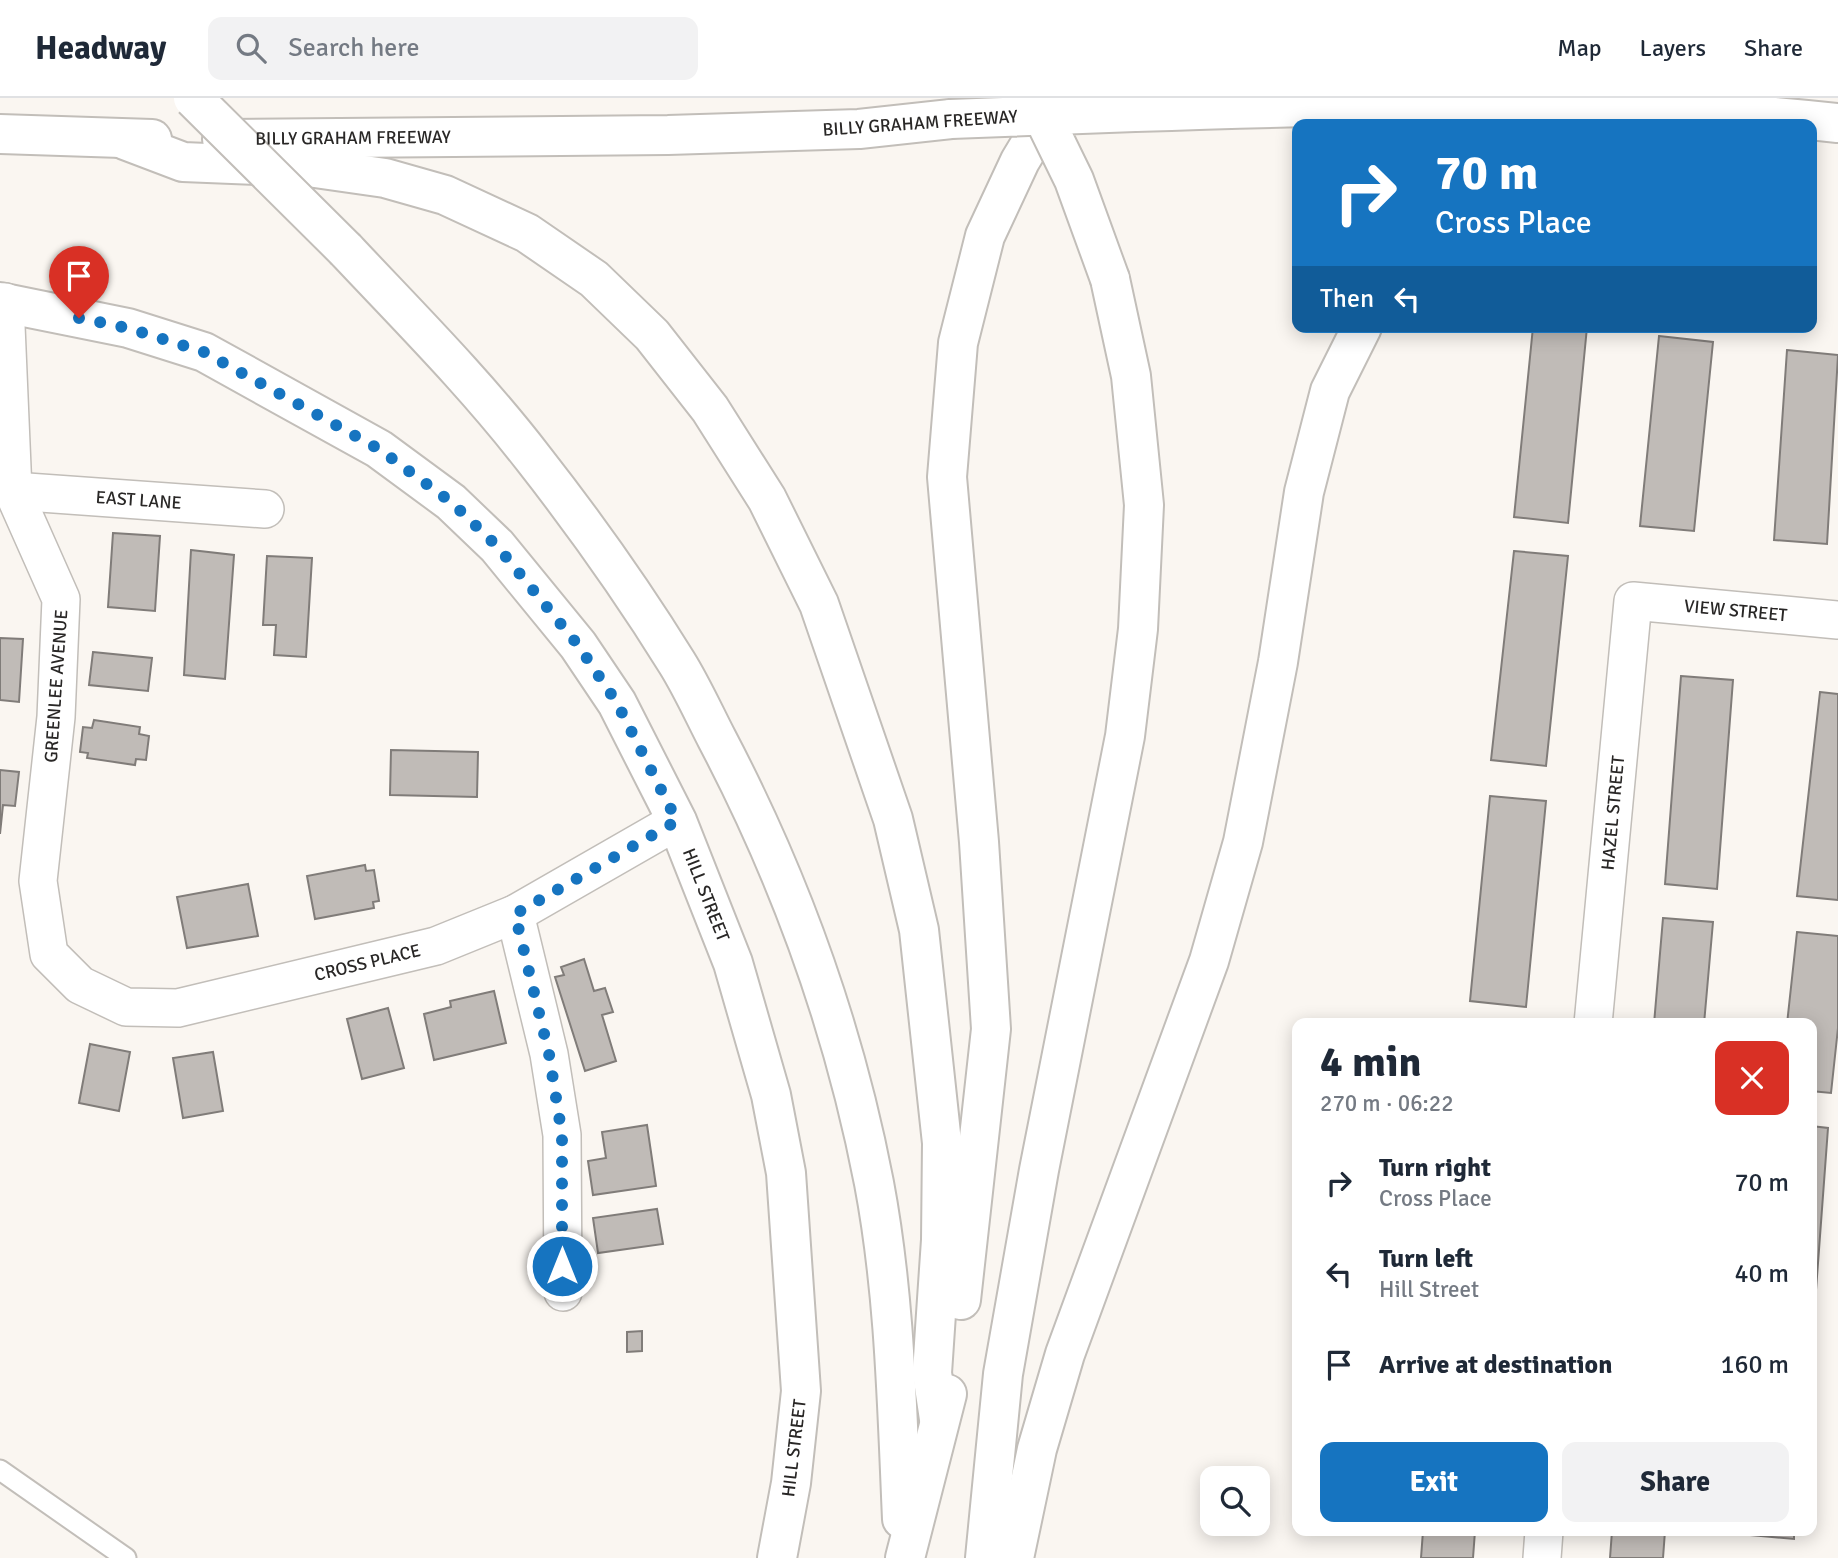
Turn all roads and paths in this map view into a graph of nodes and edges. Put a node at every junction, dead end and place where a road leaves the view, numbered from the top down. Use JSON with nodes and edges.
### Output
{"nodes":[{"id":1,"x":193,"y":98,"type":"edge"},
{"id":2,"x":908,"y":98,"type":"edge"},
{"id":3,"x":1034,"y":98,"type":"edge"},
{"id":4,"x":1058,"y":98,"type":"edge"},
{"id":5,"x":1764,"y":111,"type":"junction"},
{"id":6,"x":951,"y":119,"type":"junction"},
{"id":7,"x":1712,"y":119,"type":"edge"},
{"id":8,"x":1813,"y":119,"type":"edge"},
{"id":9,"x":1817,"y":120,"type":"edge"},
{"id":10,"x":1838,"y":123,"type":"edge"},
{"id":11,"x":0,"y":134,"type":"edge"},
{"id":12,"x":125,"y":140,"type":"junction"},
{"id":13,"x":3,"y":302,"type":"edge"},
{"id":14,"x":1359,"y":333,"type":"edge"},
{"id":15,"x":13,"y":491,"type":"junction"},
{"id":16,"x":265,"y":509,"type":"dead end"},
{"id":17,"x":1633,"y":601,"type":"joint"},
{"id":18,"x":1838,"y":620,"type":"edge"},
{"id":19,"x":677,"y":821,"type":"junction"},
{"id":20,"x":515,"y":914,"type":"junction"},
{"id":21,"x":49,"y":954,"type":"joint"},
{"id":22,"x":1594,"y":1018,"type":"edge"},
{"id":23,"x":563,"y":1292,"type":"dead end"},
{"id":24,"x":939,"y":1419,"type":"junction"},
{"id":25,"x":0,"y":1470,"type":"edge"},
{"id":26,"x":1544,"y":1536,"type":"edge"},
{"id":27,"x":125,"y":1558,"type":"edge"},
{"id":28,"x":777,"y":1558,"type":"edge"},
{"id":29,"x":904,"y":1558,"type":"edge"},
{"id":30,"x":985,"y":1558,"type":"edge"},
{"id":31,"x":1014,"y":1558,"type":"edge"},
{"id":32,"x":1542,"y":1558,"type":"edge"}],
"edges":[{"from":1,"to":29,"type":"main road","bridge":true},
{"from":2,"to":6,"type":"main road"},
{"from":3,"to":30,"type":"main road","bridge":true},
{"from":4,"to":24,"type":"main road"},
{"from":5,"to":6,"type":"main road","name":"BILLY GRAHAM FREEWAY","bridge":true},
{"from":5,"to":7,"type":"main road"},
{"from":5,"to":8,"type":"main road","name":"BILLY GRAHAM FREEWAY"},
{"from":6,"to":12,"type":"main road","name":"BILLY GRAHAM FREEWAY"},
{"from":9,"to":10,"type":"main road","name":"BILLY GRAHAM FREEWAY"},
{"from":11,"to":12,"type":"main road","name":"BILLY GRAHAM FREEWAY"},
{"from":12,"to":24,"type":"main road"},
{"from":13,"to":15,"type":"street","name":"GREENLEE AVENUE"},
{"from":13,"to":19,"type":"main road","name":"HILL STREET"},
{"from":14,"to":31,"type":"main road"},
{"from":15,"to":16,"type":"street","name":"EAST LANE"},
{"from":15,"to":21,"type":"street","name":"GREENLEE AVENUE"},
{"from":17,"to":18,"type":"street","name":"VIEW STREET"},
{"from":17,"to":22,"type":"street","name":"HAZEL STREET"},
{"from":19,"to":20,"type":"street","name":"CROSS PLACE"},
{"from":19,"to":28,"type":"main road","name":"HILL STREET"},
{"from":20,"to":21,"type":"street","name":"CROSS PLACE"},
{"from":20,"to":23,"type":"street"},
{"from":24,"to":29,"type":"main road"},
{"from":25,"to":27,"type":"lane"},
{"from":26,"to":32,"type":"street"}]}
